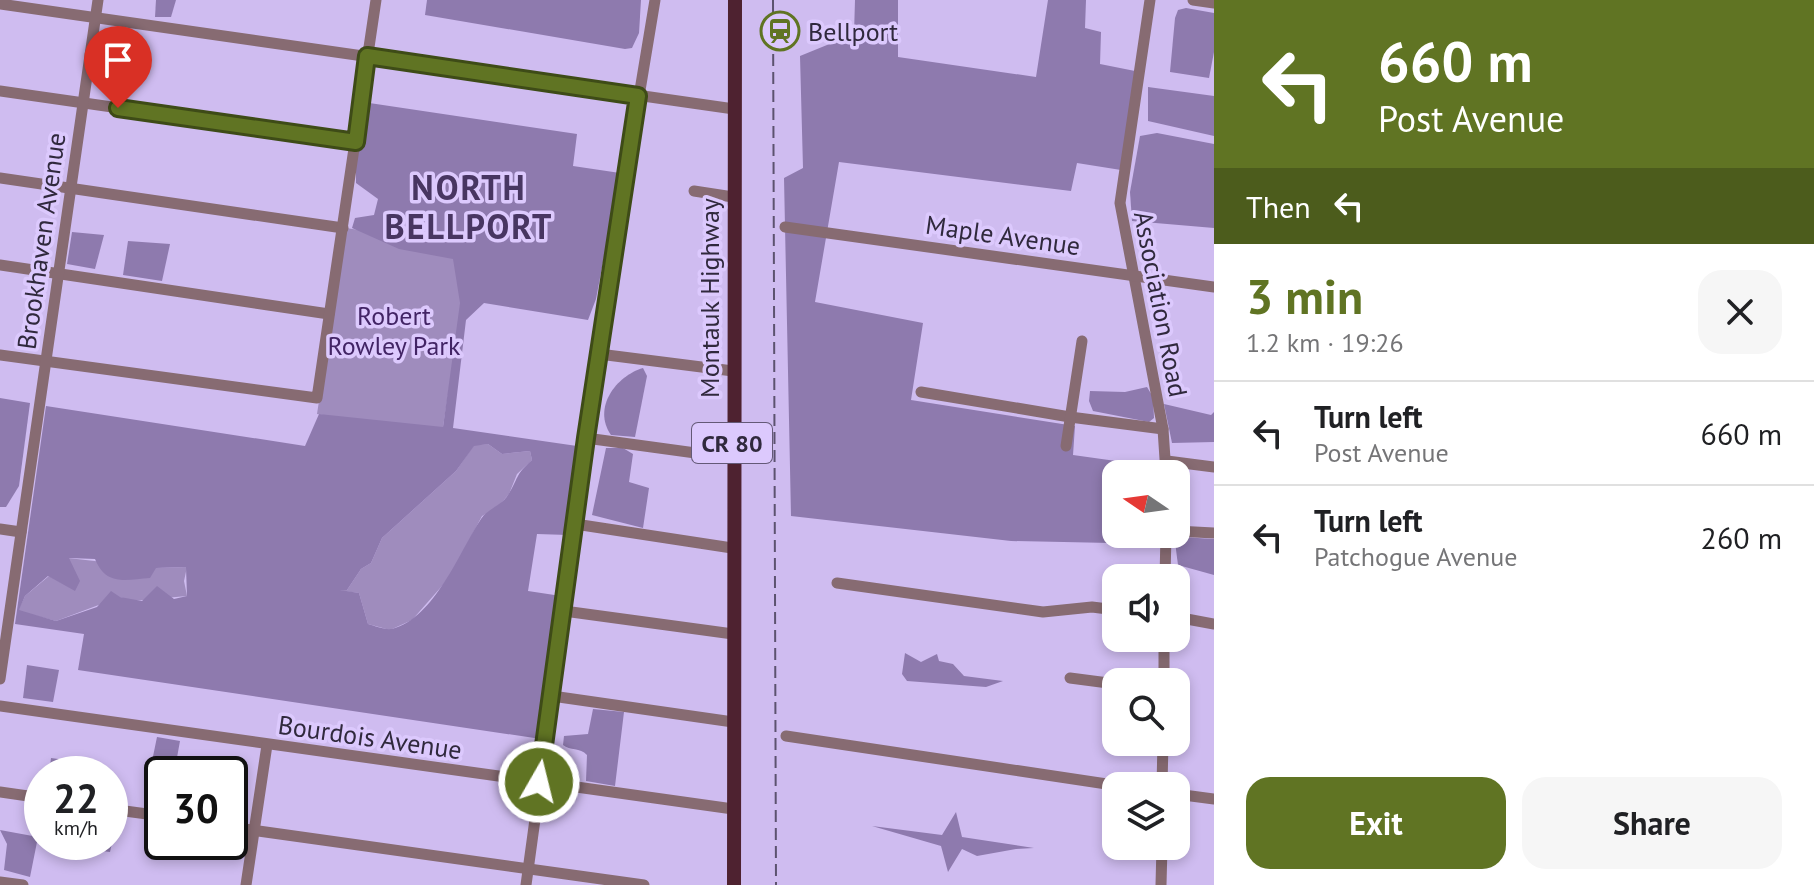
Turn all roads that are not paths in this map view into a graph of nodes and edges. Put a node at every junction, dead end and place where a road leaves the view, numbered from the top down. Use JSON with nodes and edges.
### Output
{"nodes":[{"id":1,"x":98,"y":0,"type":"edge"},
{"id":2,"x":376,"y":0,"type":"edge"},
{"id":3,"x":655,"y":0,"type":"edge"},
{"id":4,"x":735,"y":0,"type":"edge"},
{"id":5,"x":1150,"y":0,"type":"edge"},
{"id":6,"x":1193,"y":0,"type":"edge"},
{"id":7,"x":1214,"y":3,"type":"edge"},
{"id":8,"x":0,"y":4,"type":"edge"},
{"id":9,"x":95,"y":18,"type":"junction"},
{"id":10,"x":367,"y":56,"type":"junction"},
{"id":11,"x":0,"y":91,"type":"edge"},
{"id":12,"x":638,"y":96,"type":"junction"},
{"id":13,"x":83,"y":103,"type":"junction"},
{"id":14,"x":734,"y":109,"type":"junction"},
{"id":15,"x":356,"y":142,"type":"junction"},
{"id":16,"x":0,"y":178,"type":"edge"},
{"id":17,"x":71,"y":188,"type":"junction"},
{"id":18,"x":694,"y":191,"type":"dead end"},
{"id":19,"x":733,"y":197,"type":"junction"},
{"id":20,"x":785,"y":227,"type":"dead end"},
{"id":21,"x":343,"y":228,"type":"junction"},
{"id":22,"x":0,"y":265,"type":"edge"},
{"id":23,"x":59,"y":274,"type":"junction"},
{"id":24,"x":1135,"y":275,"type":"junction"},
{"id":25,"x":1214,"y":287,"type":"edge"},
{"id":26,"x":329,"y":314,"type":"junction"},
{"id":27,"x":1082,"y":341,"type":"dead end"},
{"id":28,"x":599,"y":354,"type":"junction"},
{"id":29,"x":0,"y":355,"type":"edge"},
{"id":30,"x":46,"y":361,"type":"junction"},
{"id":31,"x":733,"y":371,"type":"junction"},
{"id":32,"x":921,"y":392,"type":"dead end"},
{"id":33,"x":1070,"y":417,"type":"junction"},
{"id":34,"x":1163,"y":429,"type":"junction"},
{"id":35,"x":586,"y":438,"type":"junction"},
{"id":36,"x":1066,"y":446,"type":"dead end"},
{"id":37,"x":732,"y":458,"type":"junction"},
{"id":38,"x":1167,"y":460,"type":"edge"},
{"id":39,"x":1190,"y":464,"type":"edge"},
{"id":40,"x":1214,"y":467,"type":"edge"},
{"id":41,"x":575,"y":524,"type":"junction"},
{"id":42,"x":0,"y":529,"type":"edge"},
{"id":43,"x":21,"y":532,"type":"junction"},
{"id":44,"x":1190,"y":532,"type":"edge"},
{"id":45,"x":1214,"y":533,"type":"edge"},
{"id":46,"x":732,"y":548,"type":"junction"},
{"id":47,"x":837,"y":583,"type":"dead end"},
{"id":48,"x":1102,"y":608,"type":"edge"},
{"id":49,"x":564,"y":611,"type":"junction"},
{"id":50,"x":1190,"y":620,"type":"edge"},
{"id":51,"x":1214,"y":624,"type":"edge"},
{"id":52,"x":733,"y":634,"type":"junction"},
{"id":53,"x":1070,"y":678,"type":"dead end"},
{"id":54,"x":0,"y":679,"type":"edge"},
{"id":55,"x":1102,"y":682,"type":"edge"},
{"id":56,"x":552,"y":696,"type":"junction"},
{"id":57,"x":0,"y":706,"type":"edge"},
{"id":58,"x":733,"y":722,"type":"junction"},
{"id":59,"x":786,"y":736,"type":"dead end"},
{"id":60,"x":267,"y":745,"type":"junction"},
{"id":61,"x":539,"y":782,"type":"junction"},
{"id":62,"x":1102,"y":783,"type":"edge"},
{"id":63,"x":0,"y":792,"type":"edge"},
{"id":64,"x":24,"y":795,"type":"edge"},
{"id":65,"x":1190,"y":796,"type":"edge"},
{"id":66,"x":1214,"y":799,"type":"edge"},
{"id":67,"x":733,"y":809,"type":"junction"},
{"id":68,"x":248,"y":829,"type":"edge"},
{"id":69,"x":254,"y":830,"type":"junction"},
{"id":70,"x":1162,"y":860,"type":"edge"},
{"id":71,"x":528,"y":870,"type":"junction"},
{"id":72,"x":0,"y":882,"type":"edge"},
{"id":73,"x":23,"y":885,"type":"edge"},
{"id":74,"x":246,"y":885,"type":"edge"},
{"id":75,"x":526,"y":885,"type":"edge"},
{"id":76,"x":644,"y":885,"type":"edge"},
{"id":77,"x":734,"y":885,"type":"edge"},
{"id":78,"x":1161,"y":885,"type":"edge"}],
"edges":[{"from":1,"to":9,"type":"street","name":"Brookhaven Avenue"},
{"from":2,"to":10,"type":"street"},
{"from":3,"to":12,"type":"street"},
{"from":4,"to":14,"type":"main road","name":"Montauk Highway","number":"CR 80"},
{"from":5,"to":24,"type":"street","name":"Association Road"},
{"from":6,"to":7,"type":"street"},
{"from":8,"to":9,"type":"street"},
{"from":9,"to":10,"type":"street"},
{"from":9,"to":13,"type":"street","name":"Brookhaven Avenue"},
{"from":10,"to":12,"type":"street"},
{"from":10,"to":15,"type":"street"},
{"from":11,"to":13,"type":"street"},
{"from":12,"to":14,"type":"street"},
{"from":12,"to":28,"type":"street"},
{"from":13,"to":15,"type":"street"},
{"from":13,"to":17,"type":"street","name":"Brookhaven Avenue"},
{"from":14,"to":19,"type":"main road","name":"Montauk Highway","number":"CR 80"},
{"from":15,"to":21,"type":"street"},
{"from":16,"to":17,"type":"street"},
{"from":17,"to":21,"type":"street"},
{"from":17,"to":23,"type":"street","name":"Brookhaven Avenue"},
{"from":18,"to":19,"type":"street"},
{"from":19,"to":31,"type":"main road","name":"Montauk Highway","number":"CR 80"},
{"from":20,"to":24,"type":"street","name":"Maple Avenue"},
{"from":21,"to":26,"type":"street"},
{"from":22,"to":23,"type":"street"},
{"from":23,"to":26,"type":"street"},
{"from":23,"to":30,"type":"street","name":"Brookhaven Avenue"},
{"from":24,"to":25,"type":"street","name":"Maple Avenue"},
{"from":24,"to":34,"type":"street","name":"Association Road"},
{"from":26,"to":30,"type":"street"},
{"from":27,"to":33,"type":"street"},
{"from":28,"to":31,"type":"street"},
{"from":28,"to":35,"type":"street"},
{"from":29,"to":30,"type":"street"},
{"from":30,"to":43,"type":"street","name":"Brookhaven Avenue"},
{"from":31,"to":37,"type":"main road","name":"Montauk Highway","number":"CR 80"},
{"from":32,"to":33,"type":"street"},
{"from":33,"to":34,"type":"street"},
{"from":33,"to":36,"type":"street"},
{"from":34,"to":38,"type":"street","name":"Association Road"},
{"from":35,"to":37,"type":"street"},
{"from":35,"to":41,"type":"street"},
{"from":37,"to":46,"type":"main road","name":"Montauk Highway","number":"CR 80"},
{"from":39,"to":40,"type":"street"},
{"from":41,"to":46,"type":"street"},
{"from":41,"to":49,"type":"street"},
{"from":42,"to":43,"type":"street"},
{"from":43,"to":54,"type":"street","name":"Brookhaven Avenue"},
{"from":44,"to":45,"type":"street"},
{"from":46,"to":52,"type":"main road","name":"Montauk Highway","number":"CR 80"},
{"from":47,"to":48,"type":"street"},
{"from":49,"to":52,"type":"street"},
{"from":49,"to":56,"type":"street"},
{"from":50,"to":51,"type":"street"},
{"from":52,"to":58,"type":"main road","name":"Montauk Highway","number":"CR 80"},
{"from":53,"to":55,"type":"street"},
{"from":56,"to":58,"type":"street"},
{"from":56,"to":61,"type":"street"},
{"from":57,"to":60,"type":"street","name":"Bourdois Avenue"},
{"from":58,"to":67,"type":"main road","name":"Montauk Highway","number":"CR 80"},
{"from":59,"to":62,"type":"street"},
{"from":60,"to":61,"type":"street","name":"Bourdois Avenue"},
{"from":60,"to":69,"type":"street"},
{"from":61,"to":67,"type":"street","name":"Bourdois Avenue"},
{"from":61,"to":71,"type":"street"},
{"from":63,"to":64,"type":"street"},
{"from":65,"to":66,"type":"street"},
{"from":67,"to":77,"type":"main road","name":"Montauk Highway","number":"CR 80"},
{"from":68,"to":69,"type":"street"},
{"from":69,"to":71,"type":"street"},
{"from":69,"to":74,"type":"street"},
{"from":70,"to":78,"type":"street"},
{"from":71,"to":75,"type":"street"},
{"from":71,"to":76,"type":"street"},
{"from":72,"to":73,"type":"street"}]}
